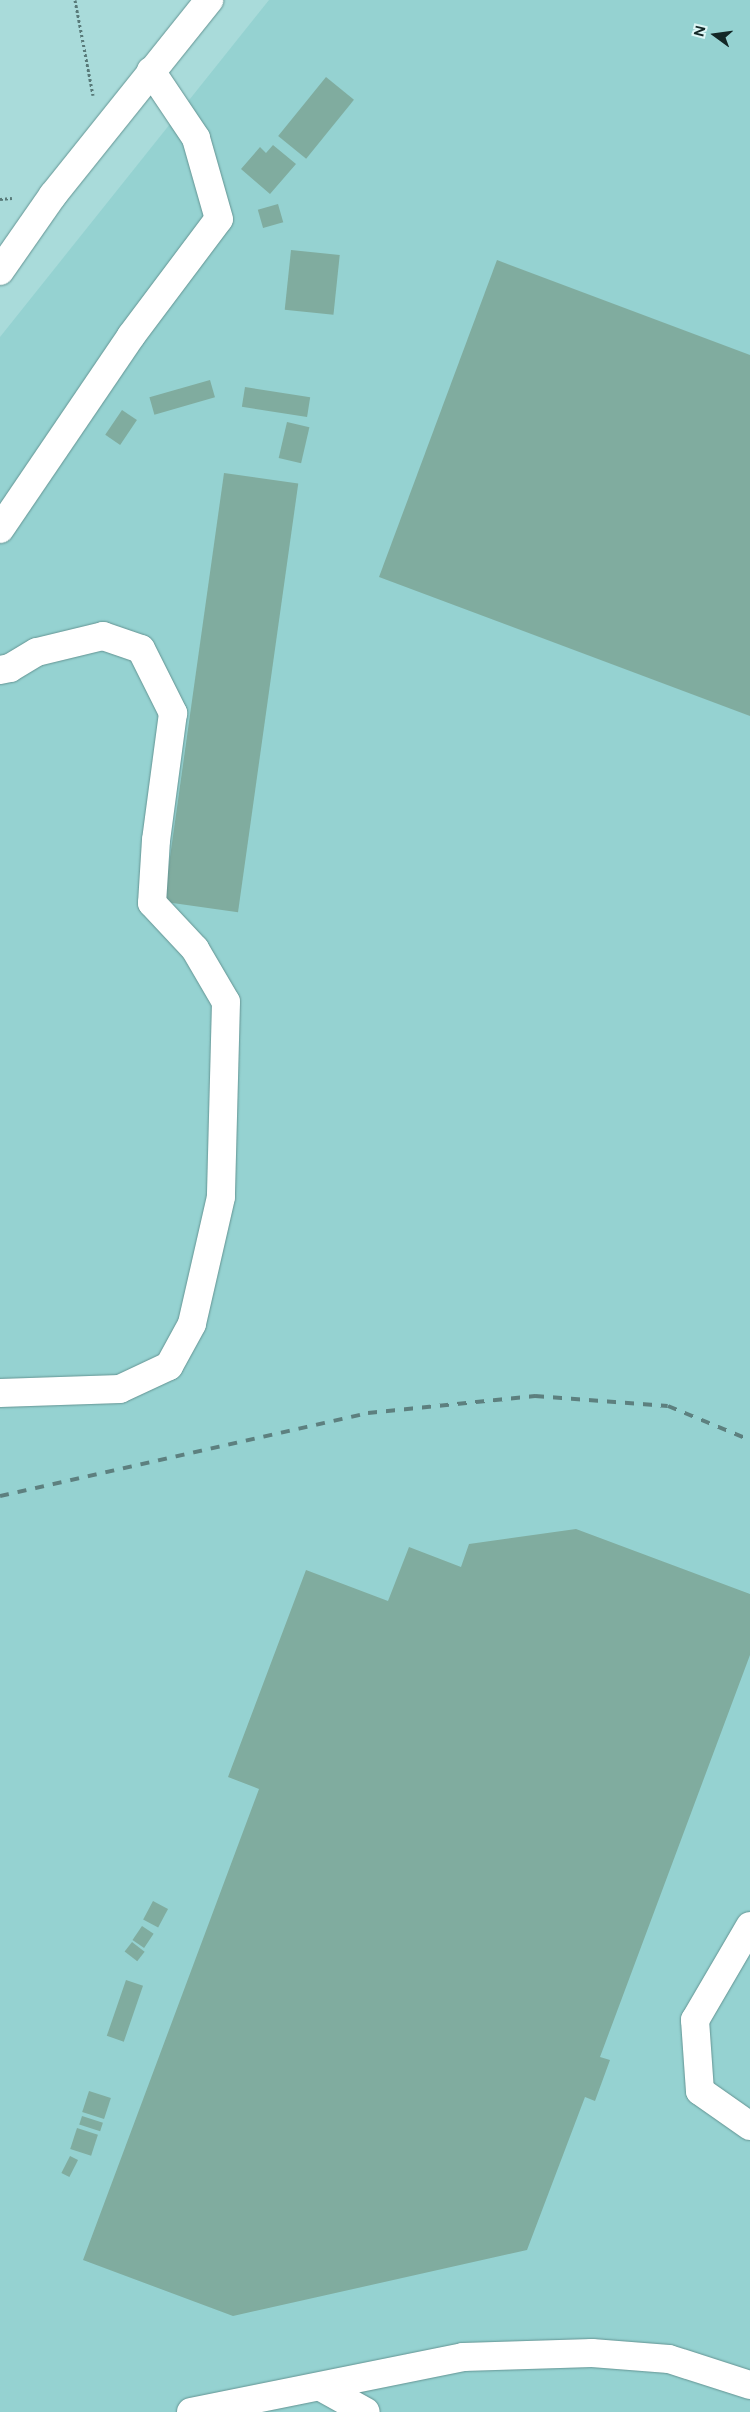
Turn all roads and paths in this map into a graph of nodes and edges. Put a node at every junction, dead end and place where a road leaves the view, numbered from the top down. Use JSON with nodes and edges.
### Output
{"nodes":[{"id":1,"x":75,"y":0,"type":"edge"},
{"id":2,"x":209,"y":0,"type":"edge"},
{"id":3,"x":151,"y":71,"type":"junction"},
{"id":4,"x":101,"y":134,"type":"junction"},
{"id":5,"x":0,"y":271,"type":"edge"},
{"id":6,"x":0,"y":529,"type":"edge"},
{"id":7,"x":0,"y":670,"type":"edge"},
{"id":8,"x":0,"y":1393,"type":"edge"},
{"id":9,"x":750,"y":1926,"type":"edge"},
{"id":10,"x":750,"y":2126,"type":"edge"},
{"id":11,"x":750,"y":2385,"type":"edge"},
{"id":12,"x":321,"y":2387,"type":"junction"},
{"id":13,"x":191,"y":2412,"type":"edge"},
{"id":14,"x":366,"y":2412,"type":"edge"}],
"edges":[{"from":1,"to":4,"type":"path"},
{"from":2,"to":3,"type":"street"},
{"from":3,"to":4,"type":"street"},
{"from":3,"to":6,"type":"street"},
{"from":4,"to":5,"type":"street"},
{"from":7,"to":8,"type":"street"},
{"from":9,"to":10,"type":"street"},
{"from":11,"to":12,"type":"street"},
{"from":12,"to":13,"type":"street"},
{"from":12,"to":14,"type":"street"}]}
